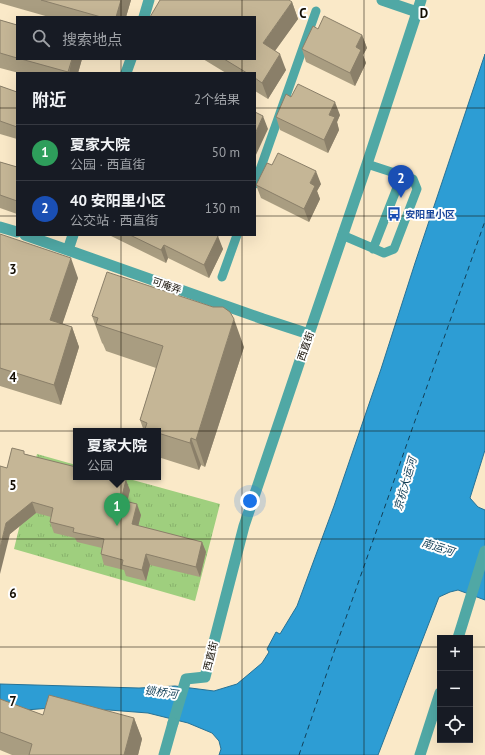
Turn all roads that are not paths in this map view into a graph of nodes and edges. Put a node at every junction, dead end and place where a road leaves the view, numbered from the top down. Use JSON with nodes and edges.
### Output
{"nodes":[{"id":1,"x":149,"y":0,"type":"edge"},
{"id":2,"x":382,"y":0,"type":"edge"},
{"id":3,"x":421,"y":0,"type":"edge"},
{"id":4,"x":316,"y":11,"type":"dead end"},
{"id":5,"x":417,"y":12,"type":"junction"},
{"id":6,"x":144,"y":16,"type":"edge"},
{"id":7,"x":131,"y":60,"type":"edge"},
{"id":8,"x":126,"y":72,"type":"edge"},
{"id":9,"x":367,"y":164,"type":"junction"},
{"id":10,"x":402,"y":175,"type":"junction"},
{"id":11,"x":256,"y":181,"type":"edge"},
{"id":12,"x":0,"y":226,"type":"edge"},
{"id":13,"x":16,"y":232,"type":"edge"},
{"id":14,"x":342,"y":235,"type":"junction"},
{"id":15,"x":28,"y":236,"type":"edge"},
{"id":16,"x":73,"y":236,"type":"edge"},
{"id":17,"x":237,"y":236,"type":"edge"},
{"id":18,"x":374,"y":249,"type":"junction"},
{"id":19,"x":68,"y":250,"type":"junction"},
{"id":20,"x":222,"y":277,"type":"dead end"},
{"id":21,"x":309,"y":334,"type":"junction"},
{"id":22,"x":485,"y":551,"type":"edge"},
{"id":23,"x":459,"y":635,"type":"edge"},
{"id":24,"x":437,"y":702,"type":"edge"},
{"id":25,"x":164,"y":755,"type":"edge"},
{"id":26,"x":420,"y":755,"type":"edge"}],
"edges":[{"from":1,"to":6,"type":"street"},
{"from":2,"to":5,"type":"street"},
{"from":3,"to":5,"type":"street","name":"西直街"},
{"from":4,"to":11,"type":"lane"},
{"from":5,"to":9,"type":"street","name":"西直街"},
{"from":7,"to":8,"type":"street"},
{"from":9,"to":10,"type":"lane"},
{"from":9,"to":14,"type":"street","name":"西直街"},
{"from":10,"to":18,"type":"lane"},
{"from":10,"to":18,"type":"lane"},
{"from":12,"to":13,"type":"street"},
{"from":14,"to":18,"type":"lane"},
{"from":14,"to":21,"type":"street","name":"西直街"},
{"from":15,"to":19,"type":"street","name":"可庵弄"},
{"from":16,"to":19,"type":"street"},
{"from":17,"to":20,"type":"lane"},
{"from":19,"to":21,"type":"street","name":"可庵弄"},
{"from":21,"to":25,"type":"street","name":"西直街"},
{"from":22,"to":23,"type":"street"},
{"from":24,"to":26,"type":"street"}]}
